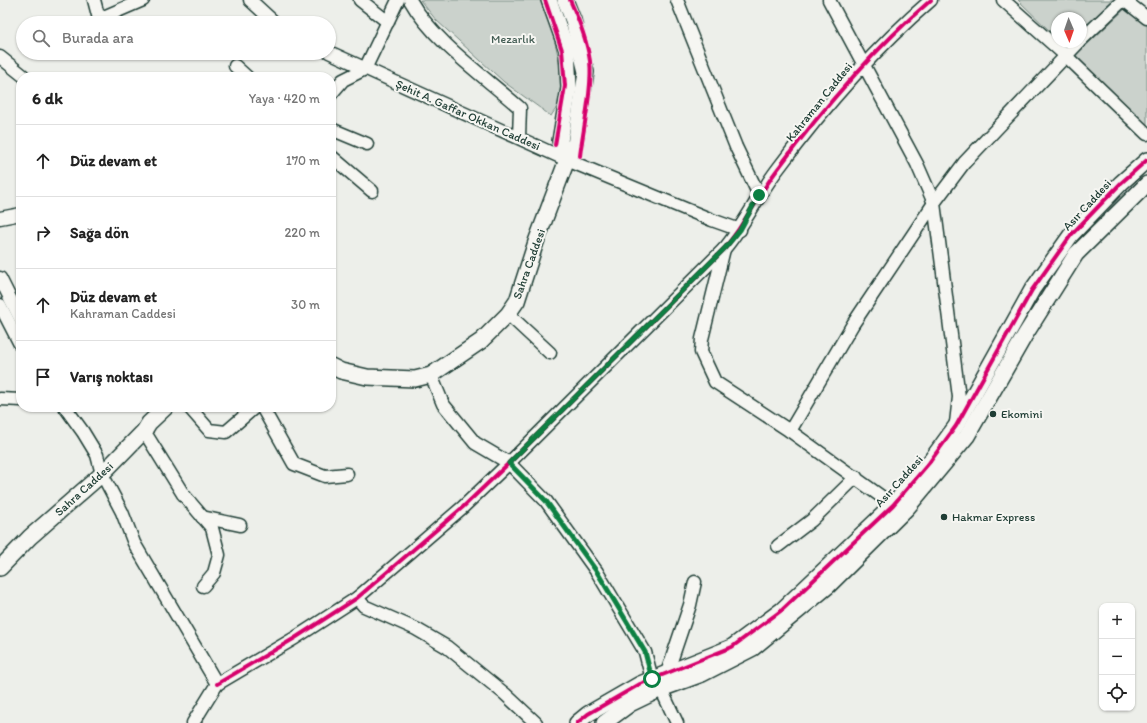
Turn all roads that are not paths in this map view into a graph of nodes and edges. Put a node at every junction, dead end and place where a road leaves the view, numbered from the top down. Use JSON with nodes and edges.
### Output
{"nodes":[{"id":1,"x":94,"y":0,"type":"edge"},
{"id":2,"x":143,"y":0,"type":"edge"},
{"id":3,"x":250,"y":0,"type":"edge"},
{"id":4,"x":360,"y":0,"type":"edge"},
{"id":5,"x":398,"y":0,"type":"edge"},
{"id":6,"x":410,"y":0,"type":"edge"},
{"id":7,"x":549,"y":0,"type":"edge"},
{"id":8,"x":565,"y":0,"type":"edge"},
{"id":9,"x":677,"y":0,"type":"edge"},
{"id":10,"x":829,"y":0,"type":"edge"},
{"id":11,"x":931,"y":0,"type":"edge"},
{"id":12,"x":1003,"y":0,"type":"edge"},
{"id":13,"x":1124,"y":0,"type":"edge"},
{"id":14,"x":98,"y":16,"type":"edge"},
{"id":15,"x":106,"y":16,"type":"edge"},
{"id":16,"x":267,"y":16,"type":"edge"},
{"id":17,"x":1147,"y":18,"type":"edge"},
{"id":18,"x":388,"y":22,"type":"junction"},
{"id":19,"x":1087,"y":34,"type":"edge"},
{"id":20,"x":1073,"y":48,"type":"edge"},
{"id":21,"x":336,"y":55,"type":"edge"},
{"id":22,"x":1065,"y":55,"type":"junction"},
{"id":23,"x":0,"y":57,"type":"edge"},
{"id":24,"x":862,"y":64,"type":"junction"},
{"id":25,"x":235,"y":66,"type":"dead end"},
{"id":26,"x":365,"y":69,"type":"junction"},
{"id":27,"x":19,"y":72,"type":"edge"},
{"id":28,"x":242,"y":72,"type":"edge"},
{"id":29,"x":336,"y":88,"type":"edge"},
{"id":30,"x":336,"y":131,"type":"edge"},
{"id":31,"x":1147,"y":134,"type":"edge"},
{"id":32,"x":520,"y":137,"type":"junction"},
{"id":33,"x":366,"y":144,"type":"dead end"},
{"id":34,"x":336,"y":160,"type":"edge"},
{"id":35,"x":567,"y":160,"type":"junction"},
{"id":36,"x":1147,"y":160,"type":"edge"},
{"id":37,"x":1147,"y":184,"type":"edge"},
{"id":38,"x":372,"y":191,"type":"dead end"},
{"id":39,"x":759,"y":195,"type":"junction"},
{"id":40,"x":934,"y":203,"type":"junction"},
{"id":41,"x":16,"y":215,"type":"edge"},
{"id":42,"x":0,"y":218,"type":"edge"},
{"id":43,"x":740,"y":230,"type":"junction"},
{"id":44,"x":725,"y":248,"type":"junction"},
{"id":45,"x":0,"y":278,"type":"edge"},
{"id":46,"x":0,"y":304,"type":"edge"},
{"id":47,"x":16,"y":310,"type":"edge"},
{"id":48,"x":508,"y":314,"type":"junction"},
{"id":49,"x":16,"y":336,"type":"edge"},
{"id":50,"x":550,"y":352,"type":"dead end"},
{"id":51,"x":336,"y":368,"type":"edge"},
{"id":52,"x":431,"y":375,"type":"junction"},
{"id":53,"x":0,"y":400,"type":"edge"},
{"id":54,"x":16,"y":400,"type":"edge"},
{"id":55,"x":68,"y":412,"type":"edge"},
{"id":56,"x":160,"y":412,"type":"edge"},
{"id":57,"x":193,"y":412,"type":"edge"},
{"id":58,"x":249,"y":412,"type":"edge"},
{"id":59,"x":265,"y":412,"type":"edge"},
{"id":60,"x":956,"y":426,"type":"junction"},
{"id":61,"x":144,"y":431,"type":"junction"},
{"id":62,"x":790,"y":431,"type":"junction"},
{"id":63,"x":509,"y":463,"type":"junction"},
{"id":64,"x":102,"y":474,"type":"junction"},
{"id":65,"x":347,"y":474,"type":"dead end"},
{"id":66,"x":856,"y":477,"type":"junction"},
{"id":67,"x":893,"y":505,"type":"junction"},
{"id":68,"x":202,"y":518,"type":"junction"},
{"id":69,"x":240,"y":525,"type":"dead end"},
{"id":70,"x":778,"y":546,"type":"dead end"},
{"id":71,"x":0,"y":568,"type":"edge"},
{"id":72,"x":695,"y":582,"type":"dead end"},
{"id":73,"x":203,"y":586,"type":"dead end"},
{"id":74,"x":357,"y":598,"type":"junction"},
{"id":75,"x":667,"y":673,"type":"junction"},
{"id":76,"x":217,"y":684,"type":"junction"},
{"id":77,"x":656,"y":684,"type":"junction"},
{"id":78,"x":193,"y":723,"type":"edge"},
{"id":79,"x":536,"y":723,"type":"edge"},
{"id":80,"x":577,"y":723,"type":"edge"},
{"id":81,"x":604,"y":723,"type":"edge"},
{"id":82,"x":677,"y":723,"type":"edge"}],
"edges":[{"from":1,"to":14,"type":"street"},
{"from":2,"to":15,"type":"street"},
{"from":3,"to":16,"type":"street"},
{"from":4,"to":18,"type":"street"},
{"from":5,"to":18,"type":"street"},
{"from":6,"to":32,"type":"street"},
{"from":7,"to":35,"type":"street"},
{"from":8,"to":35,"type":"street","name":"Sahra Caddesi"},
{"from":9,"to":39,"type":"street"},
{"from":10,"to":24,"type":"street"},
{"from":11,"to":24,"type":"street","name":"Kahraman Caddesi"},
{"from":12,"to":22,"type":"street"},
{"from":13,"to":17,"type":"street"},
{"from":13,"to":19,"type":"street"},
{"from":18,"to":26,"type":"street"},
{"from":20,"to":22,"type":"street"},
{"from":21,"to":26,"type":"street","name":"Şehit A. Gaffar Okkan Caddesi"},
{"from":22,"to":31,"type":"street"},
{"from":22,"to":40,"type":"street"},
{"from":23,"to":27,"type":"street"},
{"from":24,"to":39,"type":"street","name":"Kahraman Caddesi"},
{"from":24,"to":40,"type":"street"},
{"from":25,"to":28,"type":"street"},
{"from":26,"to":29,"type":"street"},
{"from":26,"to":32,"type":"street","name":"Şehit A. Gaffar Okkan Caddesi"},
{"from":30,"to":33,"type":"street"},
{"from":32,"to":35,"type":"street","name":"Şehit A. Gaffar Okkan Caddesi"},
{"from":34,"to":38,"type":"street"},
{"from":35,"to":43,"type":"street","name":"Şehit A. Gaffar Okkan Caddesi"},
{"from":35,"to":48,"type":"street","name":"Sahra Caddesi"},
{"from":36,"to":60,"type":"street","name":"Asır Caddesi"},
{"from":37,"to":77,"type":"street","name":"Asır Caddesi"},
{"from":39,"to":43,"type":"street","name":"Kahraman Caddesi"},
{"from":40,"to":60,"type":"street"},
{"from":40,"to":62,"type":"street"},
{"from":41,"to":42,"type":"street"},
{"from":43,"to":44,"type":"street","name":"Kahraman Caddesi"},
{"from":44,"to":62,"type":"street"},
{"from":44,"to":63,"type":"street","name":"Kahraman Caddesi"},
{"from":45,"to":47,"type":"street"},
{"from":46,"to":49,"type":"street"},
{"from":48,"to":50,"type":"street"},
{"from":48,"to":52,"type":"street","name":"Sahra Caddesi"},
{"from":51,"to":52,"type":"street","name":"Sahra Caddesi"},
{"from":52,"to":63,"type":"street"},
{"from":53,"to":54,"type":"street"},
{"from":55,"to":64,"type":"street"},
{"from":56,"to":61,"type":"street","name":"Sahra Caddesi"},
{"from":57,"to":58,"type":"street"},
{"from":59,"to":65,"type":"street"},
{"from":60,"to":67,"type":"street","name":"Asır Caddesi"},
{"from":61,"to":64,"type":"street","name":"Sahra Caddesi"},
{"from":61,"to":68,"type":"street"},
{"from":62,"to":66,"type":"street"},
{"from":63,"to":74,"type":"street","name":"Kahraman Caddesi"},
{"from":63,"to":77,"type":"street"},
{"from":64,"to":71,"type":"street","name":"Sahra Caddesi"},
{"from":64,"to":76,"type":"street"},
{"from":66,"to":67,"type":"street"},
{"from":66,"to":70,"type":"street"},
{"from":67,"to":75,"type":"street","name":"Asır Caddesi"},
{"from":68,"to":69,"type":"street"},
{"from":68,"to":73,"type":"street"},
{"from":72,"to":75,"type":"street"},
{"from":74,"to":76,"type":"street","name":"Kahraman Caddesi"},
{"from":74,"to":79,"type":"street"},
{"from":75,"to":77,"type":"street","name":"Asır Caddesi"},
{"from":76,"to":78,"type":"street"},
{"from":77,"to":80,"type":"street","name":"Asır Caddesi"},
{"from":77,"to":81,"type":"street","name":"Asır Caddesi"},
{"from":77,"to":82,"type":"street"}]}
